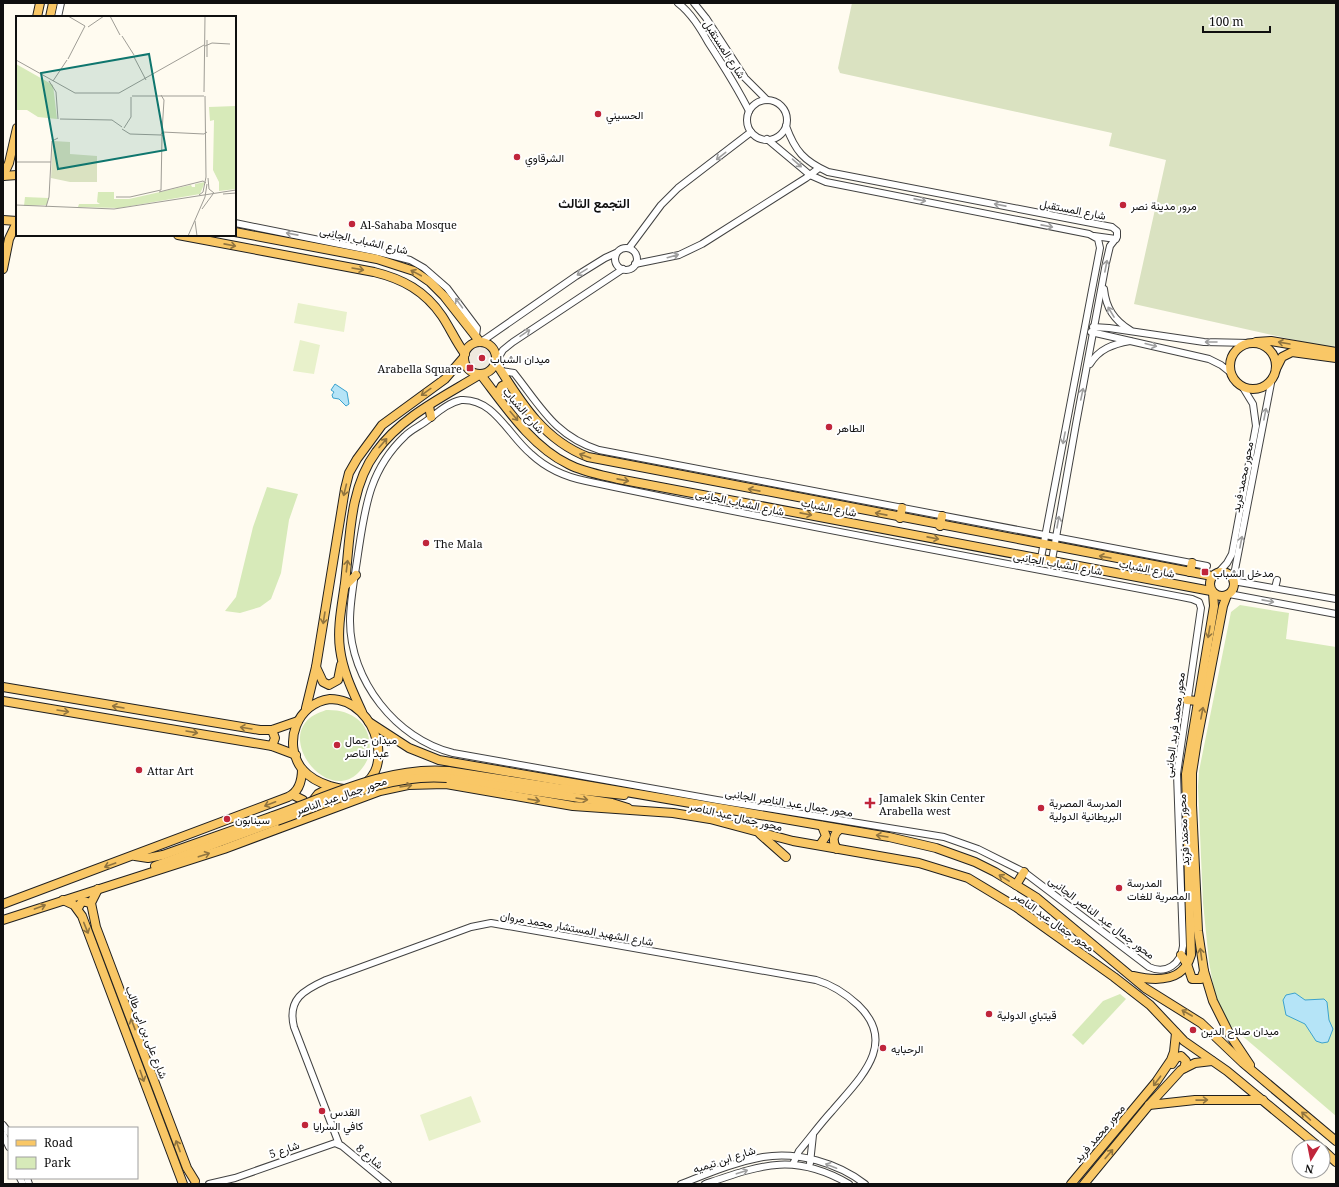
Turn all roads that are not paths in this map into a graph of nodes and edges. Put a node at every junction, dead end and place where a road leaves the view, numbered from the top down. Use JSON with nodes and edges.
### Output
{"nodes":[{"id":1,"x":40,"y":3,"type":"edge"},
{"id":2,"x":53,"y":3,"type":"edge"},
{"id":3,"x":61,"y":3,"type":"edge"},
{"id":4,"x":678,"y":3,"type":"edge"},
{"id":5,"x":694,"y":3,"type":"edge"},
{"id":6,"x":38,"y":16,"type":"edge"},
{"id":7,"x":50,"y":16,"type":"edge"},
{"id":8,"x":58,"y":16,"type":"edge"},
{"id":9,"x":767,"y":100,"type":"junction"},
{"id":10,"x":749,"y":111,"type":"junction"},
{"id":11,"x":786,"y":126,"type":"junction"},
{"id":12,"x":16,"y":132,"type":"edge"},
{"id":13,"x":751,"y":132,"type":"junction"},
{"id":14,"x":766,"y":139,"type":"junction"},
{"id":15,"x":819,"y":168,"type":"junction"},
{"id":16,"x":810,"y":174,"type":"junction"},
{"id":17,"x":3,"y":176,"type":"edge"},
{"id":18,"x":16,"y":176,"type":"edge"},
{"id":19,"x":941,"y":194,"type":"junction"},
{"id":20,"x":940,"y":204,"type":"junction"},
{"id":21,"x":3,"y":220,"type":"edge"},
{"id":22,"x":16,"y":221,"type":"edge"},
{"id":23,"x":16,"y":223,"type":"edge"},
{"id":24,"x":236,"y":223,"type":"edge"},
{"id":25,"x":236,"y":232,"type":"edge"},
{"id":26,"x":183,"y":236,"type":"edge"},
{"id":27,"x":1094,"y":236,"type":"junction"},
{"id":28,"x":1116,"y":238,"type":"junction"},
{"id":29,"x":629,"y":248,"type":"junction"},
{"id":30,"x":616,"y":253,"type":"junction"},
{"id":31,"x":377,"y":259,"type":"junction"},
{"id":32,"x":635,"y":264,"type":"junction"},
{"id":33,"x":623,"y":269,"type":"junction"},
{"id":34,"x":3,"y":270,"type":"edge"},
{"id":35,"x":374,"y":272,"type":"junction"},
{"id":36,"x":1103,"y":283,"type":"junction"},
{"id":37,"x":465,"y":324,"type":"junction"},
{"id":38,"x":1086,"y":329,"type":"junction"},
{"id":39,"x":1094,"y":329,"type":"junction"},
{"id":40,"x":1133,"y":332,"type":"junction"},
{"id":41,"x":452,"y":333,"type":"junction"},
{"id":42,"x":479,"y":340,"type":"junction"},
{"id":43,"x":1132,"y":340,"type":"junction"},
{"id":44,"x":1252,"y":343,"type":"junction"},
{"id":45,"x":1336,"y":352,"type":"edge"},
{"id":46,"x":464,"y":355,"type":"junction"},
{"id":47,"x":1336,"y":358,"type":"edge"},
{"id":48,"x":496,"y":361,"type":"junction"},
{"id":49,"x":1088,"y":367,"type":"junction"},
{"id":50,"x":1276,"y":369,"type":"junction"},
{"id":51,"x":501,"y":371,"type":"junction"},
{"id":52,"x":1231,"y":373,"type":"junction"},
{"id":53,"x":480,"y":375,"type":"junction"},
{"id":54,"x":1272,"y":378,"type":"junction"},
{"id":55,"x":445,"y":379,"type":"junction"},
{"id":56,"x":508,"y":383,"type":"junction"},
{"id":57,"x":1242,"y":386,"type":"junction"},
{"id":58,"x":454,"y":390,"type":"junction"},
{"id":59,"x":497,"y":395,"type":"junction"},
{"id":60,"x":428,"y":406,"type":"junction"},
{"id":61,"x":431,"y":417,"type":"junction"},
{"id":62,"x":902,"y":508,"type":"junction"},
{"id":63,"x":942,"y":516,"type":"junction"},
{"id":64,"x":900,"y":518,"type":"junction"},
{"id":65,"x":940,"y":526,"type":"junction"},
{"id":66,"x":1045,"y":536,"type":"junction"},
{"id":67,"x":1056,"y":538,"type":"junction"},
{"id":68,"x":1043,"y":545,"type":"junction"},
{"id":69,"x":1054,"y":547,"type":"junction"},
{"id":70,"x":1041,"y":558,"type":"junction"},
{"id":71,"x":1052,"y":560,"type":"junction"},
{"id":72,"x":1192,"y":563,"type":"junction"},
{"id":73,"x":1207,"y":566,"type":"dead end"},
{"id":74,"x":1190,"y":572,"type":"junction"},
{"id":75,"x":1200,"y":574,"type":"junction"},
{"id":76,"x":356,"y":575,"type":"junction"},
{"id":77,"x":1215,"y":575,"type":"junction"},
{"id":78,"x":1233,"y":580,"type":"junction"},
{"id":79,"x":1277,"y":580,"type":"dead end"},
{"id":80,"x":1247,"y":583,"type":"junction"},
{"id":81,"x":345,"y":586,"type":"junction"},
{"id":82,"x":1275,"y":588,"type":"junction"},
{"id":83,"x":1198,"y":589,"type":"junction"},
{"id":84,"x":1212,"y":592,"type":"junction"},
{"id":85,"x":1228,"y":595,"type":"junction"},
{"id":86,"x":1245,"y":597,"type":"junction"},
{"id":87,"x":1192,"y":599,"type":"joint"},
{"id":88,"x":1336,"y":600,"type":"edge"},
{"id":89,"x":1218,"y":606,"type":"junction"},
{"id":90,"x":1336,"y":614,"type":"edge"},
{"id":91,"x":342,"y":661,"type":"junction"},
{"id":92,"x":316,"y":667,"type":"junction"},
{"id":93,"x":6,"y":688,"type":"edge"},
{"id":94,"x":25,"y":691,"type":"junction"},
{"id":95,"x":1187,"y":700,"type":"junction"},
{"id":96,"x":4,"y":701,"type":"edge"},
{"id":97,"x":1197,"y":702,"type":"junction"},
{"id":98,"x":25,"y":704,"type":"junction"},
{"id":99,"x":306,"y":708,"type":"junction"},
{"id":100,"x":362,"y":712,"type":"junction"},
{"id":101,"x":298,"y":721,"type":"junction"},
{"id":102,"x":369,"y":722,"type":"junction"},
{"id":103,"x":272,"y":730,"type":"junction"},
{"id":104,"x":272,"y":746,"type":"junction"},
{"id":105,"x":296,"y":755,"type":"junction"},
{"id":106,"x":302,"y":769,"type":"junction"},
{"id":107,"x":536,"y":772,"type":"junction"},
{"id":108,"x":596,"y":783,"type":"junction"},
{"id":109,"x":364,"y":784,"type":"junction"},
{"id":110,"x":331,"y":787,"type":"junction"},
{"id":111,"x":388,"y":789,"type":"junction"},
{"id":112,"x":642,"y":794,"type":"junction"},
{"id":113,"x":293,"y":795,"type":"junction"},
{"id":114,"x":635,"y":811,"type":"junction"},
{"id":115,"x":304,"y":819,"type":"junction"},
{"id":116,"x":822,"y":826,"type":"junction"},
{"id":117,"x":840,"y":829,"type":"junction"},
{"id":118,"x":758,"y":832,"type":"junction"},
{"id":119,"x":820,"y":846,"type":"junction"},
{"id":120,"x":838,"y":849,"type":"junction"},
{"id":121,"x":134,"y":856,"type":"junction"},
{"id":122,"x":786,"y":857,"type":"dead end"},
{"id":123,"x":1024,"y":872,"type":"junction"},
{"id":124,"x":147,"y":873,"type":"junction"},
{"id":125,"x":1016,"y":885,"type":"junction"},
{"id":126,"x":98,"y":888,"type":"junction"},
{"id":127,"x":63,"y":900,"type":"junction"},
{"id":128,"x":91,"y":903,"type":"junction"},
{"id":129,"x":3,"y":904,"type":"edge"},
{"id":130,"x":78,"y":908,"type":"junction"},
{"id":131,"x":3,"y":920,"type":"edge"},
{"id":132,"x":1181,"y":955,"type":"junction"},
{"id":133,"x":1187,"y":964,"type":"junction"},
{"id":134,"x":1204,"y":971,"type":"junction"},
{"id":135,"x":1130,"y":975,"type":"junction"},
{"id":136,"x":1176,"y":1033,"type":"junction"},
{"id":137,"x":1212,"y":1061,"type":"junction"},
{"id":138,"x":1166,"y":1068,"type":"junction"},
{"id":139,"x":1184,"y":1068,"type":"junction"},
{"id":140,"x":1259,"y":1076,"type":"junction"},
{"id":141,"x":1263,"y":1100,"type":"junction"},
{"id":142,"x":1149,"y":1105,"type":"junction"},
{"id":143,"x":813,"y":1133,"type":"junction"},
{"id":144,"x":3,"y":1134,"type":"edge"},
{"id":145,"x":1309,"y":1139,"type":"edge"},
{"id":146,"x":1336,"y":1141,"type":"edge"},
{"id":147,"x":339,"y":1144,"type":"junction"},
{"id":148,"x":8,"y":1145,"type":"edge"},
{"id":149,"x":796,"y":1157,"type":"junction"},
{"id":150,"x":811,"y":1159,"type":"junction"},
{"id":151,"x":793,"y":1164,"type":"junction"},
{"id":152,"x":809,"y":1166,"type":"junction"},
{"id":153,"x":187,"y":1168,"type":"junction"},
{"id":154,"x":176,"y":1171,"type":"junction"},
{"id":155,"x":235,"y":1178,"type":"junction"},
{"id":156,"x":198,"y":1182,"type":"edge"},
{"id":157,"x":183,"y":1184,"type":"edge"},
{"id":158,"x":208,"y":1184,"type":"edge"},
{"id":159,"x":224,"y":1184,"type":"edge"},
{"id":160,"x":388,"y":1184,"type":"edge"},
{"id":161,"x":681,"y":1184,"type":"edge"},
{"id":162,"x":705,"y":1184,"type":"edge"},
{"id":163,"x":850,"y":1184,"type":"edge"},
{"id":164,"x":865,"y":1184,"type":"edge"},
{"id":165,"x":1071,"y":1184,"type":"edge"},
{"id":166,"x":1084,"y":1184,"type":"edge"}],
"edges":[{"from":1,"to":6,"type":"main road"},
{"from":2,"to":7,"type":"main road"},
{"from":3,"to":8,"type":"street"},
{"from":4,"to":10,"type":"street","name":"شارع المستقبل"},
{"from":5,"to":9,"type":"street","name":"شارع المستقبل"},
{"from":9,"to":10,"type":"street"},
{"from":9,"to":11,"type":"street"},
{"from":10,"to":13,"type":"street"},
{"from":11,"to":14,"type":"street"},
{"from":11,"to":15,"type":"street","name":"شارع المستقبل"},
{"from":12,"to":17,"type":"main road"},
{"from":13,"to":14,"type":"street"},
{"from":13,"to":29,"type":"street","one_way":true},
{"from":14,"to":16,"type":"street","name":"شارع المستقبل","one_way":true},
{"from":15,"to":16,"type":"street"},
{"from":15,"to":19,"type":"street","name":"شارع المستقبل"},
{"from":16,"to":20,"type":"street","name":"شارع المستقبل","one_way":true},
{"from":32,"to":16,"type":"street","one_way":true},
{"from":17,"to":18,"type":"main road"},
{"from":19,"to":20,"type":"street"},
{"from":28,"to":19,"type":"street","name":"شارع المستقبل","one_way":true},
{"from":20,"to":27,"type":"street","name":"شارع المستقبل","one_way":true},
{"from":21,"to":22,"type":"main road"},
{"from":23,"to":34,"type":"main road"},
{"from":42,"to":24,"type":"street","name":"شارع الشباب الجانبى","one_way":true},
{"from":25,"to":31,"type":"main road"},
{"from":26,"to":35,"type":"main road","one_way":true},
{"from":27,"to":28,"type":"street"},
{"from":27,"to":38,"type":"street","name":"شارع المستقبل"},
{"from":36,"to":28,"type":"street","one_way":true},
{"from":29,"to":30,"type":"street"},
{"from":29,"to":32,"type":"street"},
{"from":30,"to":33,"type":"street"},
{"from":30,"to":42,"type":"street","one_way":true},
{"from":31,"to":35,"type":"main road"},
{"from":37,"to":31,"type":"main road","one_way":true},
{"from":32,"to":33,"type":"street"},
{"from":48,"to":33,"type":"street","one_way":true},
{"from":35,"to":41,"type":"main road"},
{"from":36,"to":39,"type":"street"},
{"from":40,"to":36,"type":"street","one_way":true},
{"from":37,"to":41,"type":"main road"},
{"from":37,"to":42,"type":"main road"},
{"from":38,"to":39,"type":"street"},
{"from":38,"to":66,"type":"street","name":"شارع المستقبل","one_way":true},
{"from":39,"to":40,"type":"street"},
{"from":39,"to":43,"type":"street"},
{"from":39,"to":49,"type":"street"},
{"from":44,"to":40,"type":"street","one_way":true},
{"from":41,"to":46,"type":"main road"},
{"from":42,"to":46,"type":"main road"},
{"from":42,"to":48,"type":"main road"},
{"from":43,"to":49,"type":"street"},
{"from":43,"to":52,"type":"street","one_way":true},
{"from":45,"to":44,"type":"main road","one_way":true},
{"from":44,"to":50,"type":"main road"},
{"from":44,"to":52,"type":"main road"},
{"from":46,"to":53,"type":"main road"},
{"from":46,"to":55,"type":"main road"},
{"from":47,"to":50,"type":"main road"},
{"from":48,"to":51,"type":"main road","name":"شارع الشباب"},
{"from":48,"to":53,"type":"main road"},
{"from":67,"to":49,"type":"street","one_way":true},
{"from":50,"to":54,"type":"main road"},
{"from":51,"to":56,"type":"main road","name":"شارع الشباب"},
{"from":51,"to":62,"type":"street","name":"شارع الشباب الجانبى"},
{"from":52,"to":57,"type":"main road"},
{"from":53,"to":58,"type":"main road"},
{"from":53,"to":59,"type":"main road","name":"شارع الشباب"},
{"from":54,"to":57,"type":"main road"},
{"from":78,"to":54,"type":"street","name":"محور محمد فريد","one_way":true},
{"from":55,"to":58,"type":"main road"},
{"from":55,"to":92,"type":"main road","one_way":true},
{"from":56,"to":59,"type":"main road"},
{"from":64,"to":56,"type":"main road","name":"شارع الشباب","one_way":true},
{"from":57,"to":77,"type":"street","name":"محور محمد فريد"},
{"from":58,"to":60,"type":"main road"},
{"from":59,"to":70,"type":"main road","name":"شارع الشباب","one_way":true},
{"from":60,"to":61,"type":"main road"},
{"from":81,"to":60,"type":"main road","one_way":true},
{"from":61,"to":76,"type":"street"},
{"from":61,"to":87,"type":"street","name":"شارع الشباب الجانبى"},
{"from":62,"to":63,"type":"street","name":"شارع الشباب الجانبى"},
{"from":62,"to":64,"type":"main road"},
{"from":63,"to":65,"type":"main road"},
{"from":63,"to":66,"type":"street","name":"شارع الشباب الجانبى"},
{"from":64,"to":65,"type":"main road","name":"شارع الشباب"},
{"from":65,"to":68,"type":"main road","name":"شارع الشباب"},
{"from":66,"to":67,"type":"street","name":"شارع الشباب الجانبى"},
{"from":66,"to":68,"type":"street","name":"شارع المستقبل"},
{"from":67,"to":69,"type":"street"},
{"from":67,"to":72,"type":"street","name":"شارع الشباب الجانبى"},
{"from":68,"to":69,"type":"main road","name":"شارع الشباب"},
{"from":68,"to":70,"type":"street","name":"شارع المستقبل"},
{"from":69,"to":71,"type":"street"},
{"from":74,"to":69,"type":"main road","name":"شارع الشباب","one_way":true},
{"from":70,"to":71,"type":"main road","name":"شارع الشباب"},
{"from":71,"to":83,"type":"main road","name":"شارع الشباب"},
{"from":72,"to":73,"type":"street","name":"شارع الشباب الجانبى"},
{"from":72,"to":74,"type":"main road"},
{"from":74,"to":75,"type":"main road","name":"شارع الشباب"},
{"from":75,"to":77,"type":"main road","name":"شارع الشباب"},
{"from":75,"to":83,"type":"main road"},
{"from":76,"to":81,"type":"main road"},
{"from":76,"to":107,"type":"street"},
{"from":77,"to":78,"type":"main road"},
{"from":77,"to":84,"type":"main road"},
{"from":78,"to":80,"type":"street"},
{"from":78,"to":85,"type":"main road"},
{"from":79,"to":82,"type":"street"},
{"from":80,"to":82,"type":"street"},
{"from":80,"to":86,"type":"street"},
{"from":81,"to":91,"type":"main road"},
{"from":82,"to":88,"type":"street"},
{"from":83,"to":84,"type":"main road","name":"شارع الشباب"},
{"from":84,"to":85,"type":"main road"},
{"from":84,"to":89,"type":"main road","name":"محور محمد فريد"},
{"from":85,"to":86,"type":"street"},
{"from":85,"to":89,"type":"main road","name":"محور محمد فريد"},
{"from":86,"to":90,"type":"street","one_way":true},
{"from":87,"to":95,"type":"street","name":"محور محمد فريد الجانبى"},
{"from":89,"to":97,"type":"main road","name":"محور محمد فريد","one_way":true},
{"from":134,"to":89,"type":"main road","name":"محور محمد فريد","one_way":true},
{"from":91,"to":92,"type":"main road"},
{"from":91,"to":100,"type":"main road"},
{"from":92,"to":99,"type":"main road"},
{"from":93,"to":94,"type":"main road"},
{"from":93,"to":96,"type":"main road"},
{"from":94,"to":98,"type":"main road"},
{"from":103,"to":94,"type":"main road","one_way":true},
{"from":95,"to":97,"type":"main road"},
{"from":95,"to":132,"type":"street","name":"محور محمد فريد الجانبى"},
{"from":96,"to":98,"type":"main road"},
{"from":97,"to":133,"type":"main road","name":"محور محمد فريد"},
{"from":98,"to":104,"type":"main road","one_way":true},
{"from":99,"to":100,"type":"main road"},
{"from":99,"to":101,"type":"main road"},
{"from":100,"to":102,"type":"main road"},
{"from":101,"to":103,"type":"main road"},
{"from":101,"to":105,"type":"main road"},
{"from":102,"to":107,"type":"main road","name":"محور جمال عبد الناصر"},
{"from":102,"to":109,"type":"main road"},
{"from":103,"to":104,"type":"main road"},
{"from":104,"to":105,"type":"main road"},
{"from":105,"to":106,"type":"main road"},
{"from":106,"to":110,"type":"main road"},
{"from":106,"to":113,"type":"main road","name":"محور جمال عبد الناصر"},
{"from":107,"to":108,"type":"main road","name":"محور جمال عبد الناصر"},
{"from":108,"to":112,"type":"main road","name":"محور جمال عبد الناصر"},
{"from":108,"to":123,"type":"street","name":"محور جمال عبد الناصر الجانبى"},
{"from":109,"to":110,"type":"main road"},
{"from":109,"to":111,"type":"main road"},
{"from":110,"to":115,"type":"main road"},
{"from":111,"to":114,"type":"main road","name":"محور جمال عبد الناصر","one_way":true},
{"from":111,"to":115,"type":"main road","name":"محور جمال عبد الناصر"},
{"from":112,"to":116,"type":"main road","name":"محور جمال عبد الناصر"},
{"from":112,"to":121,"type":"main road","bridge":true},
{"from":113,"to":115,"type":"main road"},
{"from":113,"to":121,"type":"main road","name":"محور جمال عبد الناصر","one_way":true},
{"from":114,"to":118,"type":"main road","name":"محور جمال عبد الناصر"},
{"from":124,"to":114,"type":"main road","one_way":true,"bridge":true},
{"from":124,"to":115,"type":"main road","name":"محور جمال عبد الناصر","one_way":true},
{"from":116,"to":117,"type":"main road","name":"محور جمال عبد الناصر"},
{"from":116,"to":119,"type":"main road"},
{"from":117,"to":120,"type":"main road"},
{"from":125,"to":117,"type":"main road","name":"محور جمال عبد الناصر","one_way":true},
{"from":118,"to":119,"type":"main road","name":"محور جمال عبد الناصر"},
{"from":118,"to":122,"type":"main road"},
{"from":119,"to":120,"type":"main road","name":"محور جمال عبد الناصر"},
{"from":120,"to":136,"type":"main road","name":"محور جمال عبد الناصر"},
{"from":121,"to":129,"type":"main road","name":"محور جمال عبد الناصر","one_way":true},
{"from":123,"to":125,"type":"main road"},
{"from":123,"to":132,"type":"street","name":"محور جمال عبد الناصر الجانبى"},
{"from":124,"to":126,"type":"main road","name":"محور جمال عبد الناصر"},
{"from":125,"to":135,"type":"main road","name":"محور جمال عبد الناصر"},
{"from":126,"to":127,"type":"main road","name":"محور جمال عبد الناصر"},
{"from":126,"to":128,"type":"main road"},
{"from":127,"to":130,"type":"main road"},
{"from":131,"to":127,"type":"main road","name":"محور جمال عبد الناصر","one_way":true},
{"from":128,"to":130,"type":"main road"},
{"from":153,"to":128,"type":"main road","name":"شارع على بن ابى طالب","one_way":true},
{"from":130,"to":154,"type":"main road","name":"شارع على بن ابى طالب","one_way":true},
{"from":132,"to":133,"type":"main road"},
{"from":133,"to":134,"type":"main road"},
{"from":133,"to":135,"type":"main road"},
{"from":134,"to":140,"type":"main road","name":"محور محمد فريد"},
{"from":140,"to":135,"type":"main road","name":"محور جمال عبد الناصر","one_way":true},
{"from":136,"to":137,"type":"main road","name":"محور جمال عبد الناصر"},
{"from":136,"to":138,"type":"main road","name":"محور محمد فريد"},
{"from":137,"to":139,"type":"main road","name":"محور محمد فريد"},
{"from":137,"to":141,"type":"main road","name":"محور جمال عبد الناصر"},
{"from":138,"to":139,"type":"main road"},
{"from":138,"to":165,"type":"main road","name":"محور محمد فريد","one_way":true},
{"from":139,"to":142,"type":"main road","name":"محور محمد فريد"},
{"from":146,"to":140,"type":"main road","name":"محور جمال عبد الناصر","one_way":true},
{"from":142,"to":141,"type":"main road","one_way":true},
{"from":141,"to":145,"type":"main road","name":"محور جمال عبد الناصر"},
{"from":166,"to":142,"type":"main road","name":"محور محمد فريد","one_way":true},
{"from":143,"to":147,"type":"street","name":"شارع الشهيد المستشار محمد مروان"},
{"from":143,"to":149,"type":"street","name":"شارع الشهيد المستشار محمد مروان"},
{"from":143,"to":150,"type":"street"},
{"from":144,"to":148,"type":"street"},
{"from":147,"to":155,"type":"street","name":"شارع 5"},
{"from":147,"to":160,"type":"street","name":"شارع 8"},
{"from":149,"to":150,"type":"street","name":"شارع ابن تيميه"},
{"from":149,"to":151,"type":"street","name":"شارع الشهيد المستشار محمد مروان"},
{"from":149,"to":161,"type":"street","name":"شارع ابن تيميه"},
{"from":150,"to":152,"type":"street"},
{"from":164,"to":150,"type":"street","name":"شارع ابن تيميه","one_way":true},
{"from":151,"to":152,"type":"street","name":"شارع ابن تيميه"},
{"from":162,"to":151,"type":"street","name":"شارع ابن تيميه","one_way":true},
{"from":152,"to":163,"type":"street","name":"شارع ابن تيميه"},
{"from":153,"to":154,"type":"main road"},
{"from":153,"to":156,"type":"main road","name":"شارع على بن ابى طالب"},
{"from":154,"to":157,"type":"main road","name":"شارع على بن ابى طالب"},
{"from":155,"to":158,"type":"street","name":"شارع 5"},
{"from":155,"to":159,"type":"street","name":"شارع 5"},
{"from":156,"to":157,"type":"main road"}]}
